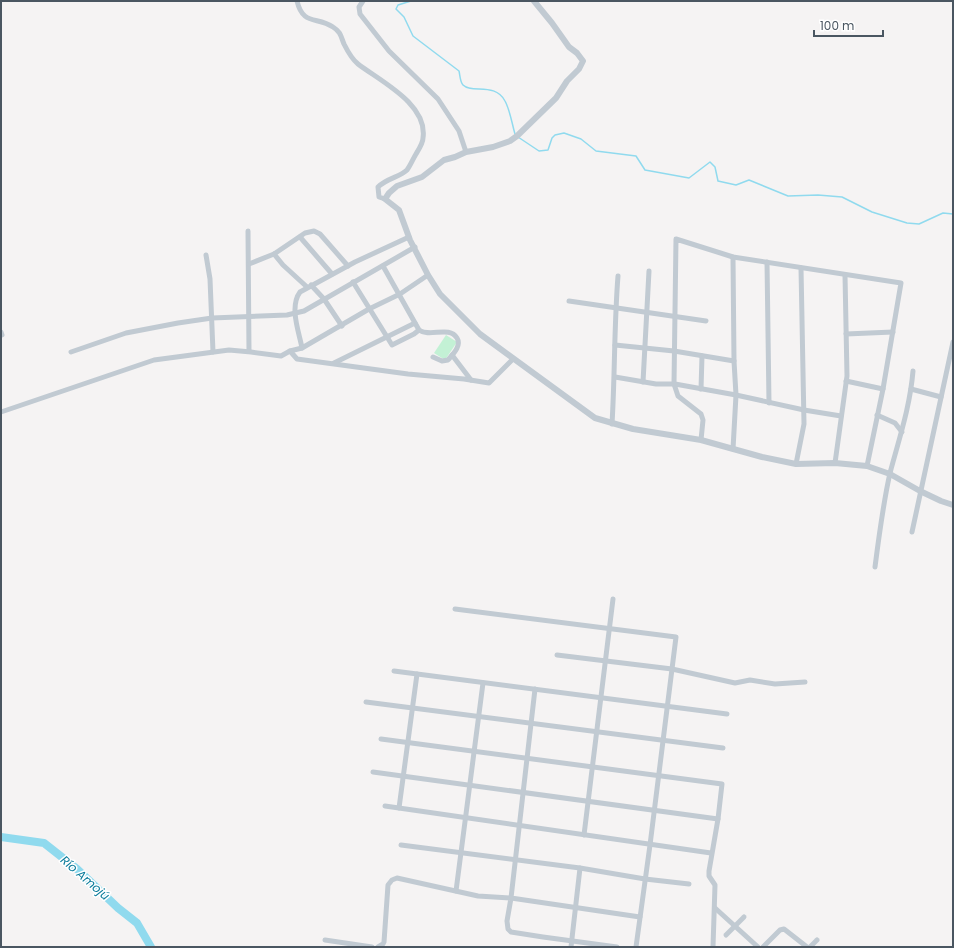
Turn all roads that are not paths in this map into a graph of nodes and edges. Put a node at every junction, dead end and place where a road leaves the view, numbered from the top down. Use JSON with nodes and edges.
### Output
{"nodes":[{"id":1,"x":296,"y":1,"type":"edge"},
{"id":2,"x":364,"y":1,"type":"edge"},
{"id":3,"x":534,"y":1,"type":"edge"},
{"id":4,"x":466,"y":152,"type":"junction"},
{"id":5,"x":385,"y":199,"type":"junction"},
{"id":6,"x":248,"y":231,"type":"dead end"},
{"id":7,"x":300,"y":237,"type":"junction"},
{"id":8,"x":409,"y":237,"type":"junction"},
{"id":9,"x":414,"y":247,"type":"junction"},
{"id":10,"x":274,"y":254,"type":"junction"},
{"id":11,"x":206,"y":255,"type":"dead end"},
{"id":12,"x":733,"y":257,"type":"junction"},
{"id":13,"x":767,"y":262,"type":"junction"},
{"id":14,"x":248,"y":264,"type":"junction"},
{"id":15,"x":348,"y":266,"type":"junction"},
{"id":16,"x":383,"y":266,"type":"junction"},
{"id":17,"x":801,"y":268,"type":"junction"},
{"id":18,"x":648,"y":270,"type":"dead end"},
{"id":19,"x":332,"y":274,"type":"junction"},
{"id":20,"x":428,"y":275,"type":"junction"},
{"id":21,"x":845,"y":275,"type":"junction"},
{"id":22,"x":618,"y":276,"type":"dead end"},
{"id":23,"x":354,"y":282,"type":"junction"},
{"id":24,"x":309,"y":286,"type":"junction"},
{"id":25,"x":400,"y":294,"type":"junction"},
{"id":26,"x":324,"y":299,"type":"junction"},
{"id":27,"x":569,"y":301,"type":"dead end"},
{"id":28,"x":616,"y":308,"type":"junction"},
{"id":29,"x":369,"y":309,"type":"junction"},
{"id":30,"x":646,"y":312,"type":"junction"},
{"id":31,"x":295,"y":314,"type":"junction"},
{"id":32,"x":676,"y":316,"type":"junction"},
{"id":33,"x":249,"y":317,"type":"junction"},
{"id":34,"x":212,"y":318,"type":"junction"},
{"id":35,"x":706,"y":321,"type":"dead end"},
{"id":36,"x":415,"y":323,"type":"junction"},
{"id":37,"x":342,"y":326,"type":"junction"},
{"id":38,"x":418,"y":330,"type":"junction"},
{"id":39,"x":893,"y":332,"type":"junction"},
{"id":40,"x":846,"y":334,"type":"junction"},
{"id":41,"x":386,"y":337,"type":"junction"},
{"id":42,"x":953,"y":342,"type":"edge"},
{"id":43,"x":615,"y":345,"type":"junction"},
{"id":44,"x":302,"y":348,"type":"junction"},
{"id":45,"x":646,"y":348,"type":"junction"},
{"id":46,"x":249,"y":351,"type":"junction"},
{"id":47,"x":290,"y":351,"type":"junction"},
{"id":48,"x":674,"y":351,"type":"junction"},
{"id":49,"x":71,"y":352,"type":"dead end"},
{"id":50,"x":213,"y":352,"type":"junction"},
{"id":51,"x":452,"y":354,"type":"junction"},
{"id":52,"x":702,"y":356,"type":"junction"},
{"id":53,"x":433,"y":357,"type":"dead end"},
{"id":54,"x":513,"y":359,"type":"junction"},
{"id":55,"x":734,"y":361,"type":"junction"},
{"id":56,"x":333,"y":364,"type":"junction"},
{"id":57,"x":913,"y":372,"type":"dead end"},
{"id":58,"x":615,"y":377,"type":"junction"},
{"id":59,"x":471,"y":380,"type":"junction"},
{"id":60,"x":846,"y":381,"type":"junction"},
{"id":61,"x":643,"y":382,"type":"junction"},
{"id":62,"x":675,"y":384,"type":"junction"},
{"id":63,"x":701,"y":389,"type":"junction"},
{"id":64,"x":883,"y":389,"type":"junction"},
{"id":65,"x":911,"y":389,"type":"junction"},
{"id":66,"x":736,"y":395,"type":"junction"},
{"id":67,"x":941,"y":397,"type":"junction"},
{"id":68,"x":768,"y":403,"type":"junction"},
{"id":69,"x":804,"y":410,"type":"junction"},
{"id":70,"x":1,"y":412,"type":"edge"},
{"id":71,"x":877,"y":415,"type":"junction"},
{"id":72,"x":841,"y":416,"type":"junction"},
{"id":73,"x":612,"y":424,"type":"junction"},
{"id":74,"x":902,"y":432,"type":"junction"},
{"id":75,"x":701,"y":440,"type":"junction"},
{"id":76,"x":733,"y":449,"type":"junction"},
{"id":77,"x":835,"y":463,"type":"junction"},
{"id":78,"x":796,"y":464,"type":"junction"},
{"id":79,"x":867,"y":466,"type":"junction"},
{"id":80,"x":890,"y":474,"type":"junction"},
{"id":81,"x":920,"y":491,"type":"junction"},
{"id":82,"x":953,"y":505,"type":"edge"},
{"id":83,"x":912,"y":532,"type":"dead end"},
{"id":84,"x":875,"y":568,"type":"dead end"},
{"id":85,"x":613,"y":599,"type":"dead end"},
{"id":86,"x":455,"y":609,"type":"dead end"},
{"id":87,"x":610,"y":629,"type":"junction"},
{"id":88,"x":557,"y":655,"type":"dead end"},
{"id":89,"x":606,"y":661,"type":"junction"},
{"id":90,"x":672,"y":669,"type":"junction"},
{"id":91,"x":394,"y":672,"type":"dead end"},
{"id":92,"x":417,"y":674,"type":"junction"},
{"id":93,"x":805,"y":682,"type":"dead end"},
{"id":94,"x":483,"y":683,"type":"junction"},
{"id":95,"x":535,"y":689,"type":"junction"},
{"id":96,"x":601,"y":698,"type":"junction"},
{"id":97,"x":366,"y":702,"type":"dead end"},
{"id":98,"x":667,"y":706,"type":"junction"},
{"id":99,"x":412,"y":708,"type":"junction"},
{"id":100,"x":727,"y":714,"type":"dead end"},
{"id":101,"x":478,"y":716,"type":"junction"},
{"id":102,"x":531,"y":723,"type":"junction"},
{"id":103,"x":597,"y":732,"type":"junction"},
{"id":104,"x":381,"y":739,"type":"dead end"},
{"id":105,"x":663,"y":740,"type":"junction"},
{"id":106,"x":407,"y":743,"type":"junction"},
{"id":107,"x":723,"y":748,"type":"dead end"},
{"id":108,"x":474,"y":752,"type":"junction"},
{"id":109,"x":527,"y":759,"type":"junction"},
{"id":110,"x":593,"y":767,"type":"junction"},
{"id":111,"x":373,"y":772,"type":"dead end"},
{"id":112,"x":403,"y":776,"type":"junction"},
{"id":113,"x":658,"y":776,"type":"junction"},
{"id":114,"x":469,"y":785,"type":"junction"},
{"id":115,"x":523,"y":792,"type":"junction"},
{"id":116,"x":589,"y":801,"type":"junction"},
{"id":117,"x":386,"y":806,"type":"dead end"},
{"id":118,"x":399,"y":808,"type":"junction"},
{"id":119,"x":654,"y":810,"type":"junction"},
{"id":120,"x":465,"y":818,"type":"junction"},
{"id":121,"x":718,"y":819,"type":"junction"},
{"id":122,"x":519,"y":826,"type":"junction"},
{"id":123,"x":584,"y":835,"type":"junction"},
{"id":124,"x":401,"y":845,"type":"dead end"},
{"id":125,"x":650,"y":845,"type":"junction"},
{"id":126,"x":460,"y":853,"type":"junction"},
{"id":127,"x":712,"y":853,"type":"junction"},
{"id":128,"x":516,"y":859,"type":"junction"},
{"id":129,"x":580,"y":868,"type":"junction"},
{"id":130,"x":645,"y":879,"type":"junction"},
{"id":131,"x":689,"y":884,"type":"dead end"},
{"id":132,"x":456,"y":892,"type":"junction"},
{"id":133,"x":512,"y":898,"type":"junction"},
{"id":134,"x":575,"y":908,"type":"junction"},
{"id":135,"x":715,"y":908,"type":"junction"},
{"id":136,"x":640,"y":916,"type":"junction"},
{"id":137,"x":744,"y":917,"type":"dead end"},
{"id":138,"x":735,"y":926,"type":"junction"},
{"id":139,"x":726,"y":935,"type":"dead end"},
{"id":140,"x":325,"y":940,"type":"dead end"},
{"id":141,"x":818,"y":940,"type":"dead end"},
{"id":142,"x":572,"y":941,"type":"junction"},
{"id":143,"x":372,"y":947,"type":"edge"},
{"id":144,"x":378,"y":947,"type":"edge"},
{"id":145,"x":571,"y":947,"type":"edge"},
{"id":146,"x":617,"y":947,"type":"edge"},
{"id":147,"x":636,"y":947,"type":"edge"},
{"id":148,"x":713,"y":947,"type":"edge"},
{"id":149,"x":758,"y":947,"type":"edge"},
{"id":150,"x":763,"y":947,"type":"edge"},
{"id":151,"x":807,"y":947,"type":"edge"},
{"id":152,"x":810,"y":947,"type":"edge"}],
"edges":[{"from":1,"to":5,"type":"street"},
{"from":2,"to":4,"type":"street"},
{"from":3,"to":4,"type":"street"},
{"from":4,"to":5,"type":"street"},
{"from":5,"to":8,"type":"street"},
{"from":6,"to":14,"type":"street"},
{"from":7,"to":10,"type":"street"},
{"from":7,"to":15,"type":"street"},
{"from":7,"to":19,"type":"street"},
{"from":8,"to":9,"type":"street"},
{"from":8,"to":15,"type":"street"},
{"from":9,"to":16,"type":"street"},
{"from":9,"to":20,"type":"street"},
{"from":10,"to":14,"type":"street"},
{"from":10,"to":24,"type":"street"},
{"from":11,"to":34,"type":"street"},
{"from":12,"to":13,"type":"street"},
{"from":12,"to":32,"type":"street"},
{"from":12,"to":55,"type":"street"},
{"from":13,"to":17,"type":"street"},
{"from":13,"to":68,"type":"street"},
{"from":14,"to":33,"type":"street"},
{"from":15,"to":19,"type":"street"},
{"from":16,"to":23,"type":"street"},
{"from":16,"to":25,"type":"street"},
{"from":17,"to":21,"type":"street"},
{"from":17,"to":69,"type":"street"},
{"from":18,"to":30,"type":"street"},
{"from":19,"to":24,"type":"street"},
{"from":20,"to":25,"type":"street"},
{"from":20,"to":54,"type":"street"},
{"from":21,"to":39,"type":"street"},
{"from":21,"to":40,"type":"street"},
{"from":22,"to":28,"type":"street"},
{"from":23,"to":26,"type":"street"},
{"from":23,"to":29,"type":"street"},
{"from":24,"to":26,"type":"street"},
{"from":24,"to":31,"type":"street"},
{"from":25,"to":29,"type":"street"},
{"from":25,"to":36,"type":"street"},
{"from":26,"to":31,"type":"street"},
{"from":26,"to":37,"type":"street"},
{"from":27,"to":28,"type":"street"},
{"from":28,"to":30,"type":"street"},
{"from":28,"to":43,"type":"street"},
{"from":29,"to":37,"type":"street"},
{"from":29,"to":41,"type":"street"},
{"from":30,"to":32,"type":"street"},
{"from":30,"to":45,"type":"street"},
{"from":31,"to":33,"type":"street"},
{"from":31,"to":44,"type":"street"},
{"from":32,"to":35,"type":"street"},
{"from":32,"to":48,"type":"street"},
{"from":33,"to":34,"type":"street"},
{"from":33,"to":46,"type":"street"},
{"from":34,"to":49,"type":"street"},
{"from":34,"to":50,"type":"street"},
{"from":36,"to":38,"type":"street"},
{"from":36,"to":41,"type":"street"},
{"from":37,"to":44,"type":"street"},
{"from":38,"to":41,"type":"street"},
{"from":38,"to":51,"type":"street"},
{"from":39,"to":40,"type":"street"},
{"from":39,"to":64,"type":"street"},
{"from":40,"to":60,"type":"street"},
{"from":41,"to":56,"type":"street"},
{"from":42,"to":67,"type":"street"},
{"from":43,"to":45,"type":"street"},
{"from":43,"to":58,"type":"street"},
{"from":44,"to":47,"type":"street"},
{"from":45,"to":48,"type":"street"},
{"from":45,"to":61,"type":"street"},
{"from":46,"to":47,"type":"street"},
{"from":46,"to":50,"type":"street"},
{"from":47,"to":56,"type":"street"},
{"from":48,"to":52,"type":"street"},
{"from":48,"to":62,"type":"street"},
{"from":50,"to":70,"type":"street"},
{"from":51,"to":53,"type":"street"},
{"from":51,"to":59,"type":"street"},
{"from":52,"to":55,"type":"street"},
{"from":52,"to":63,"type":"street"},
{"from":54,"to":59,"type":"street"},
{"from":54,"to":73,"type":"street"},
{"from":55,"to":66,"type":"street"},
{"from":56,"to":59,"type":"street"},
{"from":57,"to":65,"type":"street"},
{"from":58,"to":61,"type":"street"},
{"from":58,"to":73,"type":"street"},
{"from":60,"to":64,"type":"street"},
{"from":60,"to":72,"type":"street"},
{"from":61,"to":62,"type":"street"},
{"from":62,"to":63,"type":"street"},
{"from":62,"to":75,"type":"street"},
{"from":63,"to":66,"type":"street"},
{"from":64,"to":71,"type":"street"},
{"from":65,"to":67,"type":"street"},
{"from":65,"to":74,"type":"street"},
{"from":66,"to":68,"type":"street"},
{"from":66,"to":76,"type":"street"},
{"from":67,"to":81,"type":"street"},
{"from":68,"to":69,"type":"street"},
{"from":69,"to":72,"type":"street"},
{"from":69,"to":78,"type":"street"},
{"from":71,"to":74,"type":"street"},
{"from":71,"to":79,"type":"street"},
{"from":72,"to":77,"type":"street"},
{"from":73,"to":75,"type":"street"},
{"from":74,"to":80,"type":"street"},
{"from":75,"to":76,"type":"street"},
{"from":76,"to":78,"type":"street"},
{"from":77,"to":78,"type":"street"},
{"from":77,"to":79,"type":"street"},
{"from":79,"to":80,"type":"street"},
{"from":80,"to":81,"type":"street"},
{"from":80,"to":84,"type":"street"},
{"from":81,"to":82,"type":"street"},
{"from":81,"to":83,"type":"street"},
{"from":85,"to":87,"type":"street"},
{"from":86,"to":87,"type":"street"},
{"from":87,"to":89,"type":"street"},
{"from":87,"to":90,"type":"street"},
{"from":88,"to":89,"type":"street"},
{"from":89,"to":90,"type":"street"},
{"from":89,"to":96,"type":"street"},
{"from":90,"to":93,"type":"street"},
{"from":90,"to":98,"type":"street"},
{"from":91,"to":92,"type":"street"},
{"from":92,"to":94,"type":"street"},
{"from":92,"to":99,"type":"street"},
{"from":94,"to":95,"type":"street"},
{"from":94,"to":101,"type":"street"},
{"from":95,"to":96,"type":"street"},
{"from":95,"to":102,"type":"street"},
{"from":96,"to":98,"type":"street"},
{"from":96,"to":103,"type":"street"},
{"from":97,"to":99,"type":"street"},
{"from":98,"to":100,"type":"street"},
{"from":98,"to":105,"type":"street"},
{"from":99,"to":101,"type":"street"},
{"from":99,"to":106,"type":"street"},
{"from":101,"to":102,"type":"street"},
{"from":101,"to":108,"type":"street"},
{"from":102,"to":103,"type":"street"},
{"from":102,"to":109,"type":"street"},
{"from":103,"to":105,"type":"street"},
{"from":103,"to":110,"type":"street"},
{"from":104,"to":106,"type":"street"},
{"from":105,"to":107,"type":"street"},
{"from":105,"to":113,"type":"street"},
{"from":106,"to":108,"type":"street"},
{"from":106,"to":112,"type":"street"},
{"from":108,"to":109,"type":"street"},
{"from":108,"to":114,"type":"street"},
{"from":109,"to":110,"type":"street"},
{"from":109,"to":115,"type":"street"},
{"from":110,"to":113,"type":"street"},
{"from":110,"to":116,"type":"street"},
{"from":111,"to":112,"type":"street"},
{"from":112,"to":114,"type":"street"},
{"from":112,"to":118,"type":"street"},
{"from":113,"to":119,"type":"street"},
{"from":113,"to":121,"type":"street"},
{"from":114,"to":115,"type":"street"},
{"from":114,"to":120,"type":"street"},
{"from":115,"to":116,"type":"street"},
{"from":115,"to":122,"type":"street"},
{"from":116,"to":119,"type":"street"},
{"from":116,"to":123,"type":"street"},
{"from":117,"to":118,"type":"street"},
{"from":118,"to":120,"type":"street"},
{"from":119,"to":121,"type":"street"},
{"from":119,"to":125,"type":"street"},
{"from":120,"to":122,"type":"street"},
{"from":120,"to":126,"type":"street"},
{"from":121,"to":127,"type":"street"},
{"from":122,"to":123,"type":"street"},
{"from":122,"to":128,"type":"street"},
{"from":123,"to":125,"type":"street"},
{"from":124,"to":126,"type":"street"},
{"from":125,"to":127,"type":"street"},
{"from":125,"to":130,"type":"street"},
{"from":126,"to":128,"type":"street"},
{"from":126,"to":132,"type":"street"},
{"from":127,"to":135,"type":"street"},
{"from":128,"to":129,"type":"street"},
{"from":128,"to":133,"type":"street"},
{"from":129,"to":130,"type":"street"},
{"from":129,"to":134,"type":"street"},
{"from":130,"to":131,"type":"street"},
{"from":130,"to":136,"type":"street"},
{"from":132,"to":133,"type":"street"},
{"from":132,"to":144,"type":"street"},
{"from":133,"to":134,"type":"street"},
{"from":133,"to":142,"type":"street"},
{"from":134,"to":136,"type":"street"},
{"from":134,"to":142,"type":"street"},
{"from":135,"to":138,"type":"street"},
{"from":135,"to":148,"type":"street"},
{"from":136,"to":147,"type":"street"},
{"from":137,"to":138,"type":"street"},
{"from":138,"to":139,"type":"street"},
{"from":138,"to":149,"type":"street"},
{"from":140,"to":143,"type":"street"},
{"from":141,"to":152,"type":"street"},
{"from":142,"to":145,"type":"street"},
{"from":142,"to":146,"type":"street"},
{"from":150,"to":151,"type":"street"}]}
